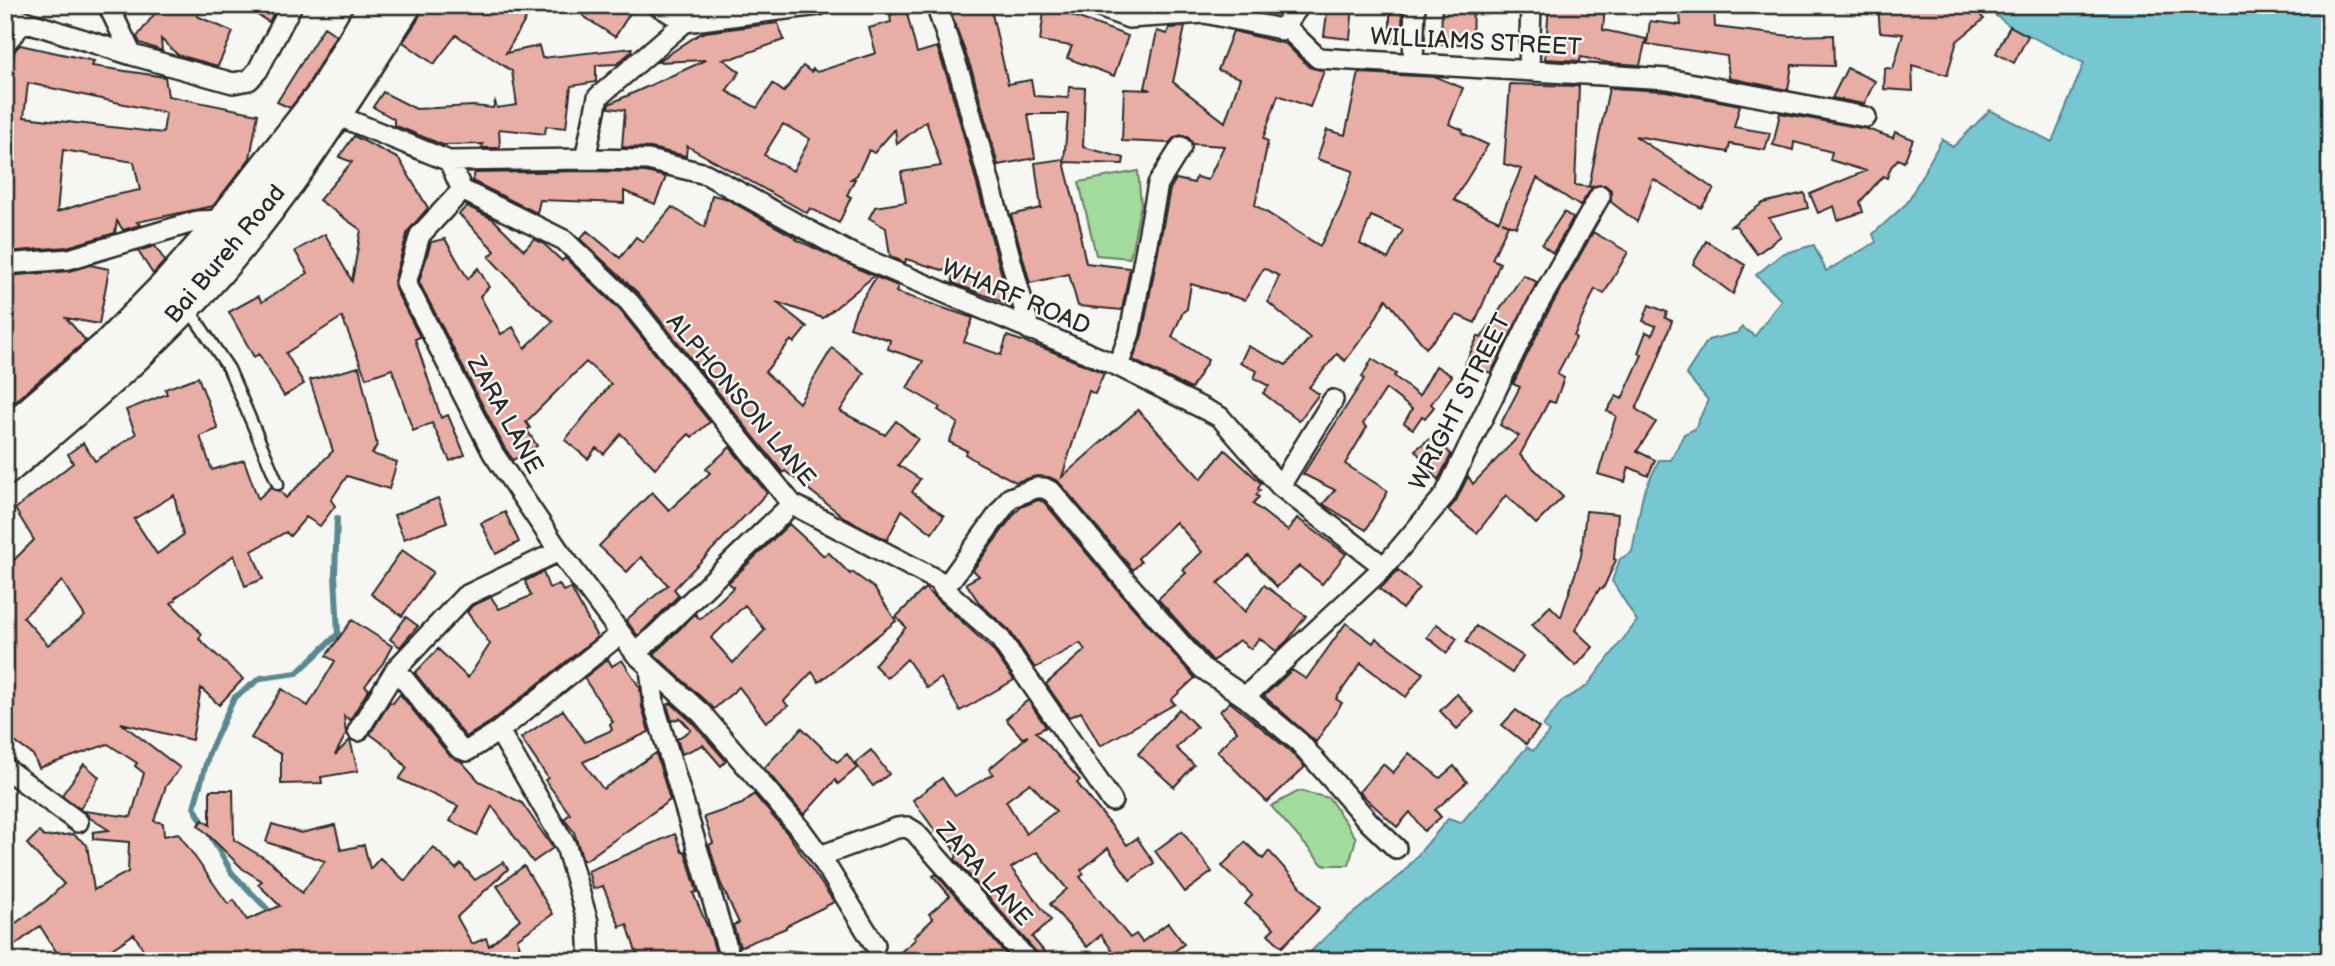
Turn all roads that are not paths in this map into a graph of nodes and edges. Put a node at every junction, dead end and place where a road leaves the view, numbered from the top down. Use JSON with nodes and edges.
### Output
{"nodes":[{"id":1,"x":108,"y":5,"type":"edge"},
{"id":2,"x":292,"y":5,"type":"edge"},
{"id":3,"x":405,"y":5,"type":"edge"},
{"id":4,"x":657,"y":5,"type":"edge"},
{"id":5,"x":820,"y":5,"type":"edge"},
{"id":6,"x":936,"y":5,"type":"edge"},
{"id":7,"x":1094,"y":5,"type":"edge"},
{"id":8,"x":1300,"y":5,"type":"edge"},
{"id":9,"x":1415,"y":5,"type":"edge"},
{"id":10,"x":1531,"y":5,"type":"edge"},
{"id":11,"x":370,"y":7,"type":"edge"},
{"id":12,"x":5,"y":15,"type":"edge"},
{"id":13,"x":25,"y":21,"type":"junction"},
{"id":14,"x":685,"y":22,"type":"junction"},
{"id":15,"x":1281,"y":30,"type":"junction"},
{"id":16,"x":5,"y":43,"type":"edge"},
{"id":17,"x":132,"y":55,"type":"junction"},
{"id":18,"x":1413,"y":63,"type":"junction"},
{"id":19,"x":1529,"y":69,"type":"junction"},
{"id":20,"x":336,"y":115,"type":"junction"},
{"id":21,"x":1866,"y":117,"type":"dead end"},
{"id":22,"x":1181,"y":147,"type":"dead end"},
{"id":23,"x":585,"y":159,"type":"junction"},
{"id":24,"x":449,"y":161,"type":"junction"},
{"id":25,"x":461,"y":190,"type":"junction"},
{"id":26,"x":1600,"y":196,"type":"dead end"},
{"id":27,"x":225,"y":220,"type":"junction"},
{"id":28,"x":5,"y":264,"type":"edge"},
{"id":29,"x":186,"y":305,"type":"junction"},
{"id":30,"x":1030,"y":330,"type":"junction"},
{"id":31,"x":1118,"y":366,"type":"junction"},
{"id":32,"x":1333,"y":400,"type":"dead end"},
{"id":33,"x":5,"y":435,"type":"edge"},
{"id":34,"x":5,"y":469,"type":"edge"},
{"id":35,"x":278,"y":484,"type":"dead end"},
{"id":36,"x":1280,"y":486,"type":"junction"},
{"id":37,"x":792,"y":504,"type":"junction"},
{"id":38,"x":559,"y":551,"type":"junction"},
{"id":39,"x":1384,"y":567,"type":"junction"},
{"id":40,"x":944,"y":589,"type":"junction"},
{"id":41,"x":620,"y":634,"type":"junction"},
{"id":42,"x":643,"y":661,"type":"junction"},
{"id":43,"x":396,"y":669,"type":"junction"},
{"id":44,"x":1245,"y":697,"type":"junction"},
{"id":45,"x":358,"y":731,"type":"dead end"},
{"id":46,"x":499,"y":731,"type":"junction"},
{"id":47,"x":5,"y":768,"type":"edge"},
{"id":48,"x":1112,"y":801,"type":"dead end"},
{"id":49,"x":78,"y":822,"type":"dead end"},
{"id":50,"x":1396,"y":848,"type":"dead end"},
{"id":51,"x":820,"y":856,"type":"junction"},
{"id":52,"x":875,"y":945,"type":"dead end"},
{"id":53,"x":590,"y":961,"type":"edge"},
{"id":54,"x":731,"y":961,"type":"edge"},
{"id":55,"x":1028,"y":961,"type":"edge"}],
"edges":[{"from":1,"to":17,"type":"street"},
{"from":2,"to":17,"type":"street"},
{"from":3,"to":20,"type":"highway","name":"Bai Bureh Road"},
{"from":4,"to":14,"type":"street"},
{"from":5,"to":14,"type":"street"},
{"from":6,"to":30,"type":"street"},
{"from":7,"to":15,"type":"street","name":"WILLIAMS STREET"},
{"from":8,"to":15,"type":"street"},
{"from":9,"to":18,"type":"street"},
{"from":10,"to":19,"type":"street"},
{"from":11,"to":27,"type":"highway","name":"Bai Bureh Road"},
{"from":12,"to":13,"type":"street"},
{"from":13,"to":16,"type":"street"},
{"from":13,"to":17,"type":"street"},
{"from":14,"to":23,"type":"street"},
{"from":15,"to":18,"type":"street","name":"WILLIAMS STREET"},
{"from":18,"to":19,"type":"street","name":"WILLIAMS STREET"},
{"from":19,"to":21,"type":"street","name":"WILLIAMS STREET"},
{"from":20,"to":24,"type":"street"},
{"from":20,"to":29,"type":"highway","name":"Bai Bureh Road"},
{"from":22,"to":31,"type":"street"},
{"from":23,"to":24,"type":"street"},
{"from":23,"to":30,"type":"street","name":"WHARF ROAD"},
{"from":24,"to":25,"type":"street"},
{"from":25,"to":37,"type":"street","name":"ALPHONSON LANE"},
{"from":25,"to":38,"type":"street","name":"ZARA LANE"},
{"from":26,"to":39,"type":"street","name":"WRIGHT STREET"},
{"from":27,"to":28,"type":"street"},
{"from":27,"to":33,"type":"highway","name":"Bai Bureh Road"},
{"from":29,"to":34,"type":"highway","name":"Bai Bureh Road"},
{"from":29,"to":35,"type":"lane"},
{"from":30,"to":31,"type":"street","name":"WHARF ROAD"},
{"from":31,"to":36,"type":"street","name":"WHARF ROAD"},
{"from":32,"to":36,"type":"street"},
{"from":36,"to":39,"type":"street","name":"WHARF ROAD"},
{"from":37,"to":40,"type":"street","name":"ALPHONSON LANE"},
{"from":37,"to":42,"type":"street"},
{"from":38,"to":41,"type":"street","name":"ZARA LANE"},
{"from":38,"to":43,"type":"street"},
{"from":39,"to":44,"type":"street","name":"WRIGHT STREET"},
{"from":40,"to":44,"type":"street"},
{"from":40,"to":48,"type":"street","name":"ALPHONSON LANE"},
{"from":41,"to":42,"type":"street","name":"ZARA LANE"},
{"from":41,"to":46,"type":"street"},
{"from":42,"to":51,"type":"street","name":"ZARA LANE"},
{"from":42,"to":54,"type":"street"},
{"from":43,"to":45,"type":"street"},
{"from":43,"to":46,"type":"street"},
{"from":44,"to":50,"type":"street"},
{"from":46,"to":53,"type":"street"},
{"from":47,"to":49,"type":"street"},
{"from":51,"to":52,"type":"street","name":"ZARA LANE"},
{"from":51,"to":55,"type":"street","name":"ZARA LANE"}]}
